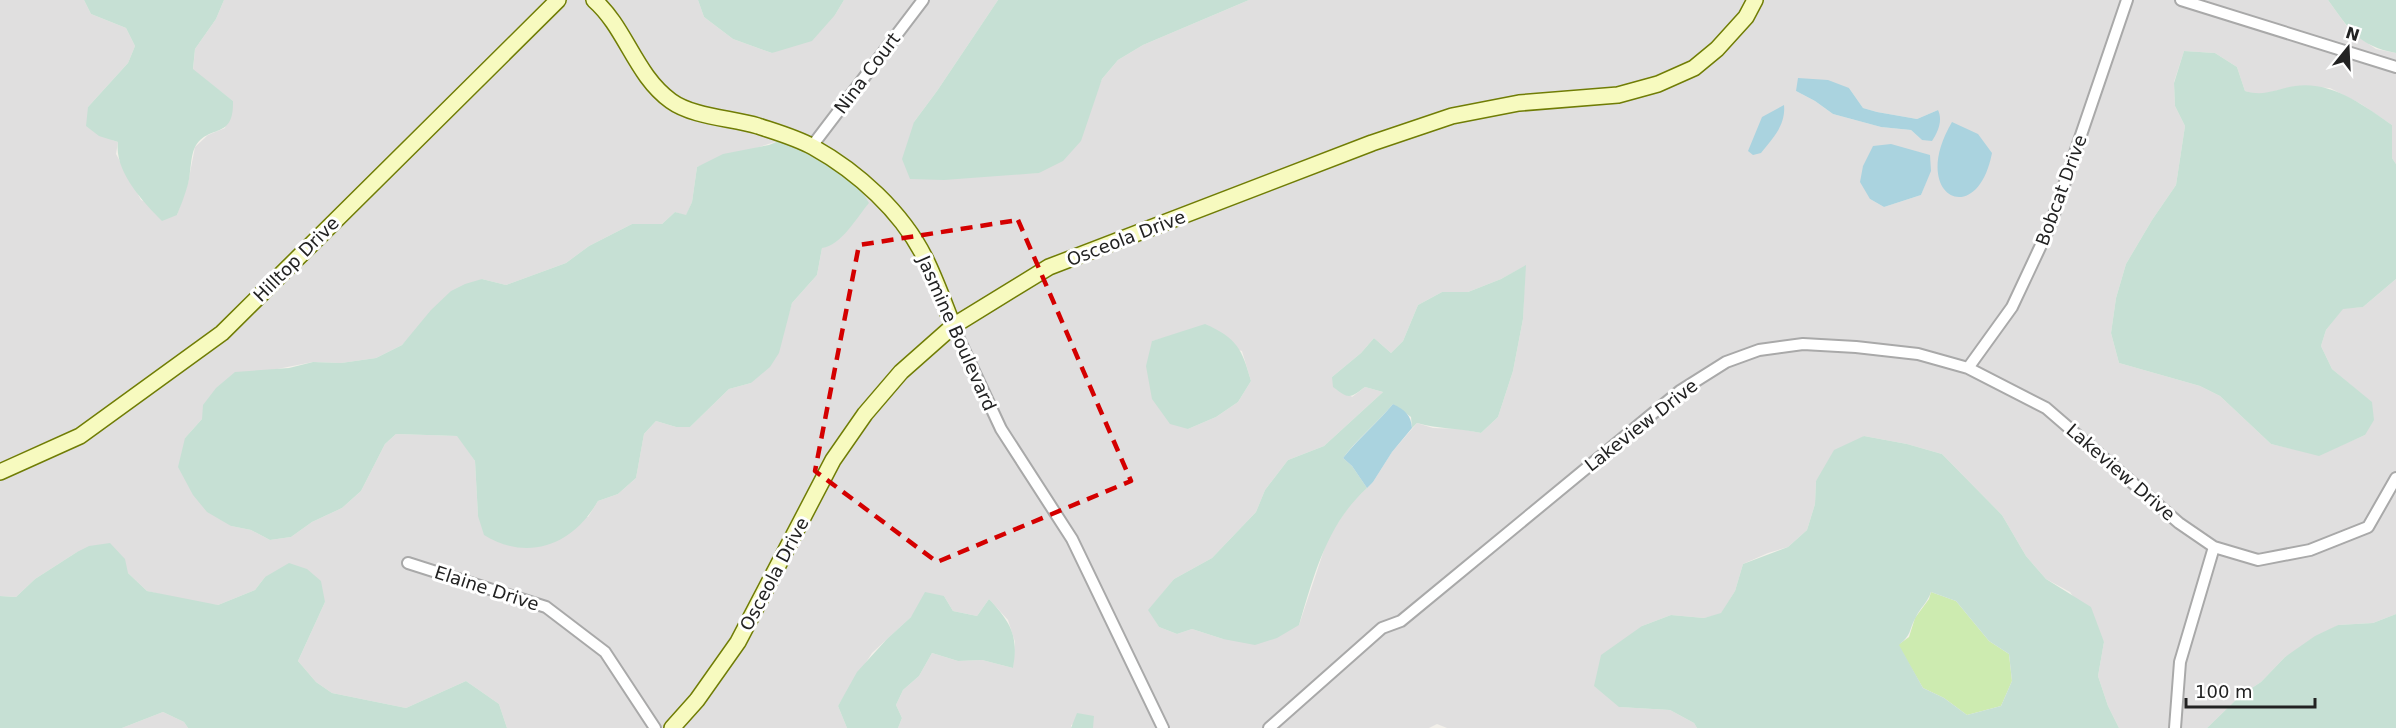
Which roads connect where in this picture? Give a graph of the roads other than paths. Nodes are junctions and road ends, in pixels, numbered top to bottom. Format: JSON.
{"nodes":[{"id":1,"x":558,"y":0,"type":"edge"},
{"id":2,"x":594,"y":0,"type":"edge"},
{"id":3,"x":923,"y":0,"type":"edge"},
{"id":4,"x":1755,"y":0,"type":"edge"},
{"id":5,"x":2127,"y":0,"type":"edge"},
{"id":6,"x":2181,"y":0,"type":"edge"},
{"id":7,"x":2396,"y":67,"type":"edge"},
{"id":8,"x":812,"y":146,"type":"junction"},
{"id":9,"x":953,"y":326,"type":"junction"},
{"id":10,"x":1968,"y":368,"type":"junction"},
{"id":11,"x":0,"y":472,"type":"edge"},
{"id":12,"x":2396,"y":478,"type":"edge"},
{"id":13,"x":2214,"y":546,"type":"junction"},
{"id":14,"x":408,"y":563,"type":"dead end"},
{"id":15,"x":655,"y":728,"type":"edge"},
{"id":16,"x":672,"y":728,"type":"edge"},
{"id":17,"x":1163,"y":728,"type":"edge"},
{"id":18,"x":1269,"y":728,"type":"edge"},
{"id":19,"x":2175,"y":728,"type":"edge"}],
"edges":[{"from":1,"to":11,"type":"street","name":"Hilltop Drive"},
{"from":2,"to":8,"type":"street","name":"Jasmine Boulevard"},
{"from":3,"to":8,"type":"street","name":"Nina Court"},
{"from":4,"to":9,"type":"street","name":"Osceola Drive"},
{"from":5,"to":10,"type":"street","name":"Bobcat Drive"},
{"from":6,"to":7,"type":"street"},
{"from":8,"to":9,"type":"street","name":"Jasmine Boulevard"},
{"from":9,"to":16,"type":"street","name":"Osceola Drive"},
{"from":9,"to":17,"type":"street","name":"Jasmine Boulevard"},
{"from":10,"to":13,"type":"street","name":"Lakeview Drive"},
{"from":10,"to":18,"type":"street","name":"Lakeview Drive"},
{"from":12,"to":13,"type":"street","name":"Lakeview Drive"},
{"from":13,"to":19,"type":"street"},
{"from":14,"to":15,"type":"street","name":"Elaine Drive"}]}
